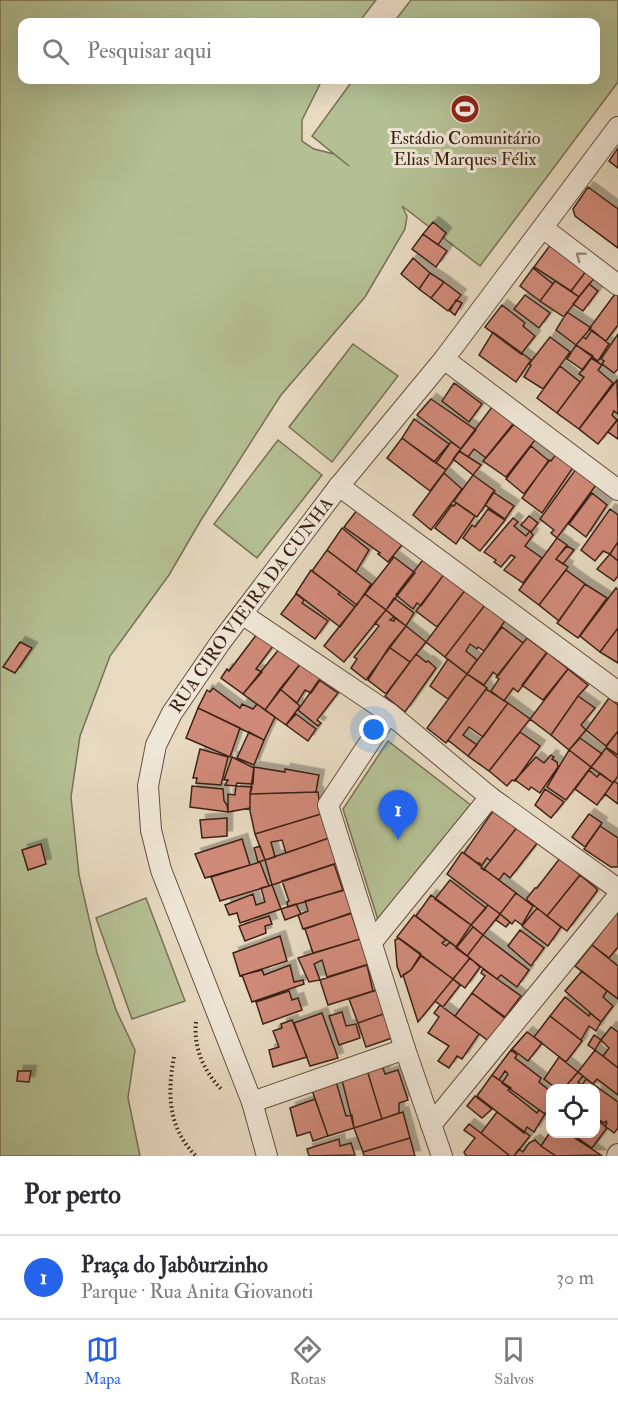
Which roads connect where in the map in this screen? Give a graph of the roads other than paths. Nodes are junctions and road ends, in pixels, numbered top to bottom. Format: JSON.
{"nodes":[{"id":1,"x":618,"y":127,"type":"edge"},
{"id":2,"x":543,"y":228,"type":"junction"},
{"id":3,"x":618,"y":285,"type":"edge"},
{"id":4,"x":444,"y":358,"type":"junction"},
{"id":5,"x":339,"y":486,"type":"junction"},
{"id":6,"x":618,"y":490,"type":"edge"},
{"id":7,"x":242,"y":614,"type":"junction"},
{"id":8,"x":618,"y":692,"type":"edge"},
{"id":9,"x":389,"y":712,"type":"junction"},
{"id":10,"x":490,"y":797,"type":"junction"},
{"id":11,"x":618,"y":889,"type":"edge"},
{"id":12,"x":618,"y":896,"type":"edge"},
{"id":13,"x":372,"y":942,"type":"junction"},
{"id":14,"x":405,"y":1049,"type":"junction"},
{"id":15,"x":252,"y":1102,"type":"junction"},
{"id":16,"x":431,"y":1125,"type":"junction"},
{"id":17,"x":267,"y":1156,"type":"edge"},
{"id":18,"x":442,"y":1156,"type":"edge"}],
"edges":[{"from":1,"to":2,"type":"street","name":"RUA CIRO VIEIRA DA CUNHA"},
{"from":3,"to":2,"type":"street","one_way":true},
{"from":2,"to":4,"type":"street","name":"RUA CIRO VIEIRA DA CUNHA"},
{"from":4,"to":5,"type":"street","name":"RUA CIRO VIEIRA DA CUNHA"},
{"from":4,"to":6,"type":"street"},
{"from":5,"to":7,"type":"street","name":"RUA CIRO VIEIRA DA CUNHA"},
{"from":5,"to":8,"type":"street"},
{"from":7,"to":9,"type":"street"},
{"from":7,"to":15,"type":"street","name":"RUA CIRO VIEIRA DA CUNHA"},
{"from":9,"to":10,"type":"street"},
{"from":9,"to":13,"type":"street"},
{"from":10,"to":11,"type":"street"},
{"from":10,"to":13,"type":"street"},
{"from":12,"to":16,"type":"street"},
{"from":13,"to":14,"type":"street"},
{"from":14,"to":15,"type":"street"},
{"from":14,"to":16,"type":"street"},
{"from":15,"to":17,"type":"street","name":"RUA CIRO VIEIRA DA CUNHA"},
{"from":16,"to":18,"type":"street"}]}
